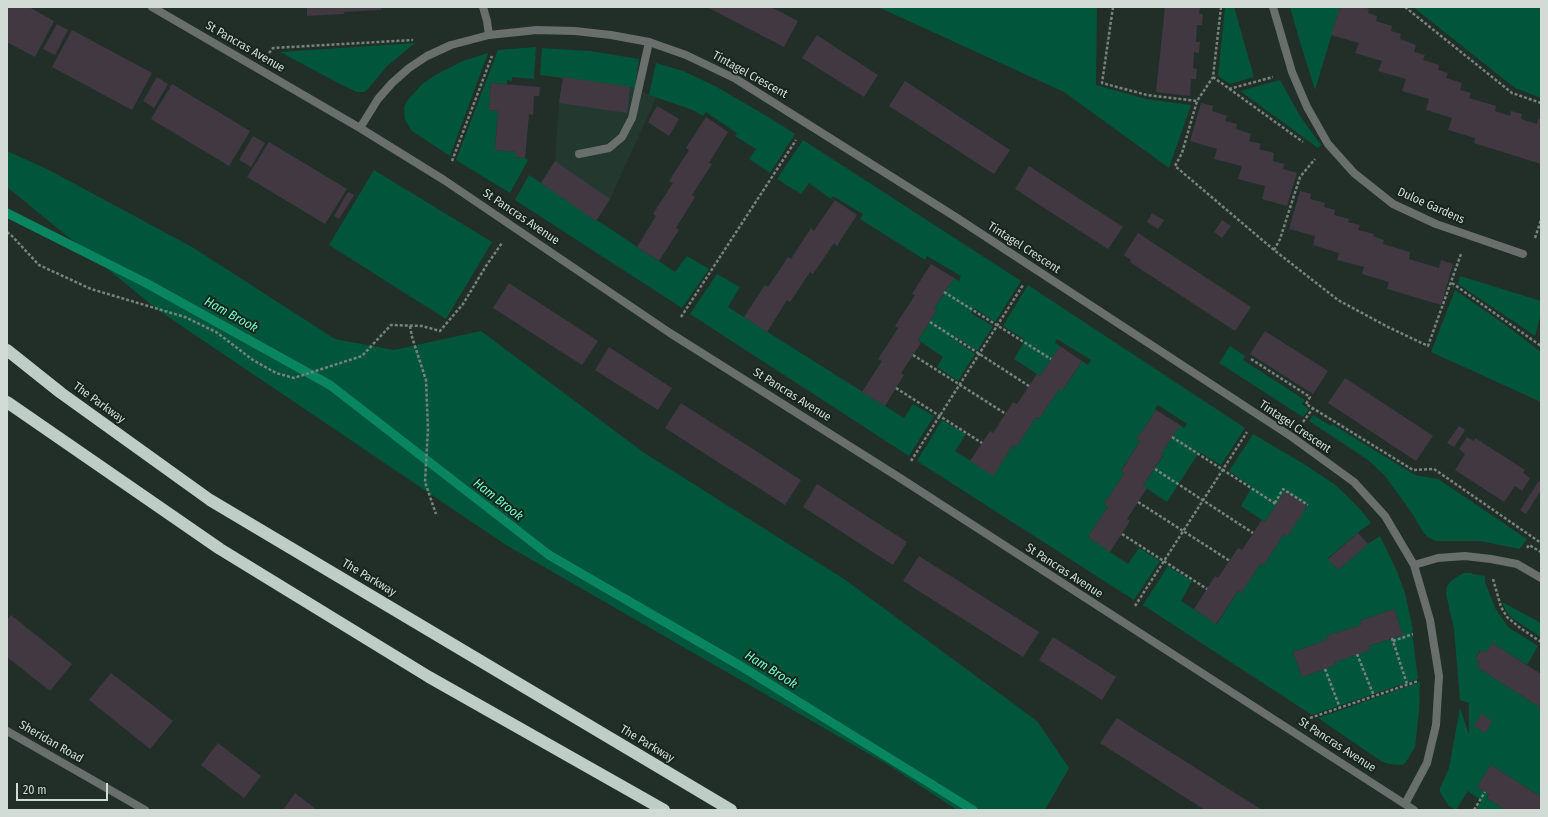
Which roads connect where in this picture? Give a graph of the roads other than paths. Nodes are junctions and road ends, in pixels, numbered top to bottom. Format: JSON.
{"nodes":[{"id":1,"x":152,"y":7,"type":"edge"},
{"id":2,"x":483,"y":7,"type":"edge"},
{"id":3,"x":1273,"y":7,"type":"edge"},
{"id":4,"x":489,"y":34,"type":"junction"},
{"id":5,"x":649,"y":42,"type":"junction"},
{"id":6,"x":360,"y":128,"type":"junction"},
{"id":7,"x":579,"y":154,"type":"dead end"},
{"id":8,"x":1523,"y":254,"type":"dead end"},
{"id":9,"x":7,"y":350,"type":"edge"},
{"id":10,"x":7,"y":402,"type":"edge"},
{"id":11,"x":1414,"y":565,"type":"junction"},
{"id":12,"x":1541,"y":578,"type":"edge"},
{"id":13,"x":7,"y":731,"type":"edge"},
{"id":14,"x":1405,"y":804,"type":"junction"},
{"id":15,"x":145,"y":810,"type":"edge"},
{"id":16,"x":664,"y":810,"type":"edge"},
{"id":17,"x":731,"y":810,"type":"edge"},
{"id":18,"x":1414,"y":810,"type":"edge"}],
"edges":[{"from":1,"to":6,"type":"street","name":"St Pancras Avenue"},
{"from":2,"to":4,"type":"street"},
{"from":3,"to":8,"type":"street","name":"Duloe Gardens"},
{"from":4,"to":5,"type":"street","name":"Tintagel Crescent"},
{"from":4,"to":6,"type":"street","name":"Tintagel Crescent"},
{"from":5,"to":7,"type":"street"},
{"from":5,"to":11,"type":"street","name":"Tintagel Crescent"},
{"from":6,"to":14,"type":"street","name":"St Pancras Avenue"},
{"from":9,"to":17,"type":"highway","name":"The Parkway"},
{"from":10,"to":16,"type":"highway"},
{"from":11,"to":12,"type":"street"},
{"from":11,"to":14,"type":"street","name":"Tintagel Crescent"},
{"from":13,"to":15,"type":"street","name":"Sheridan Road"},
{"from":14,"to":18,"type":"street","name":"St Pancras Avenue"}]}
